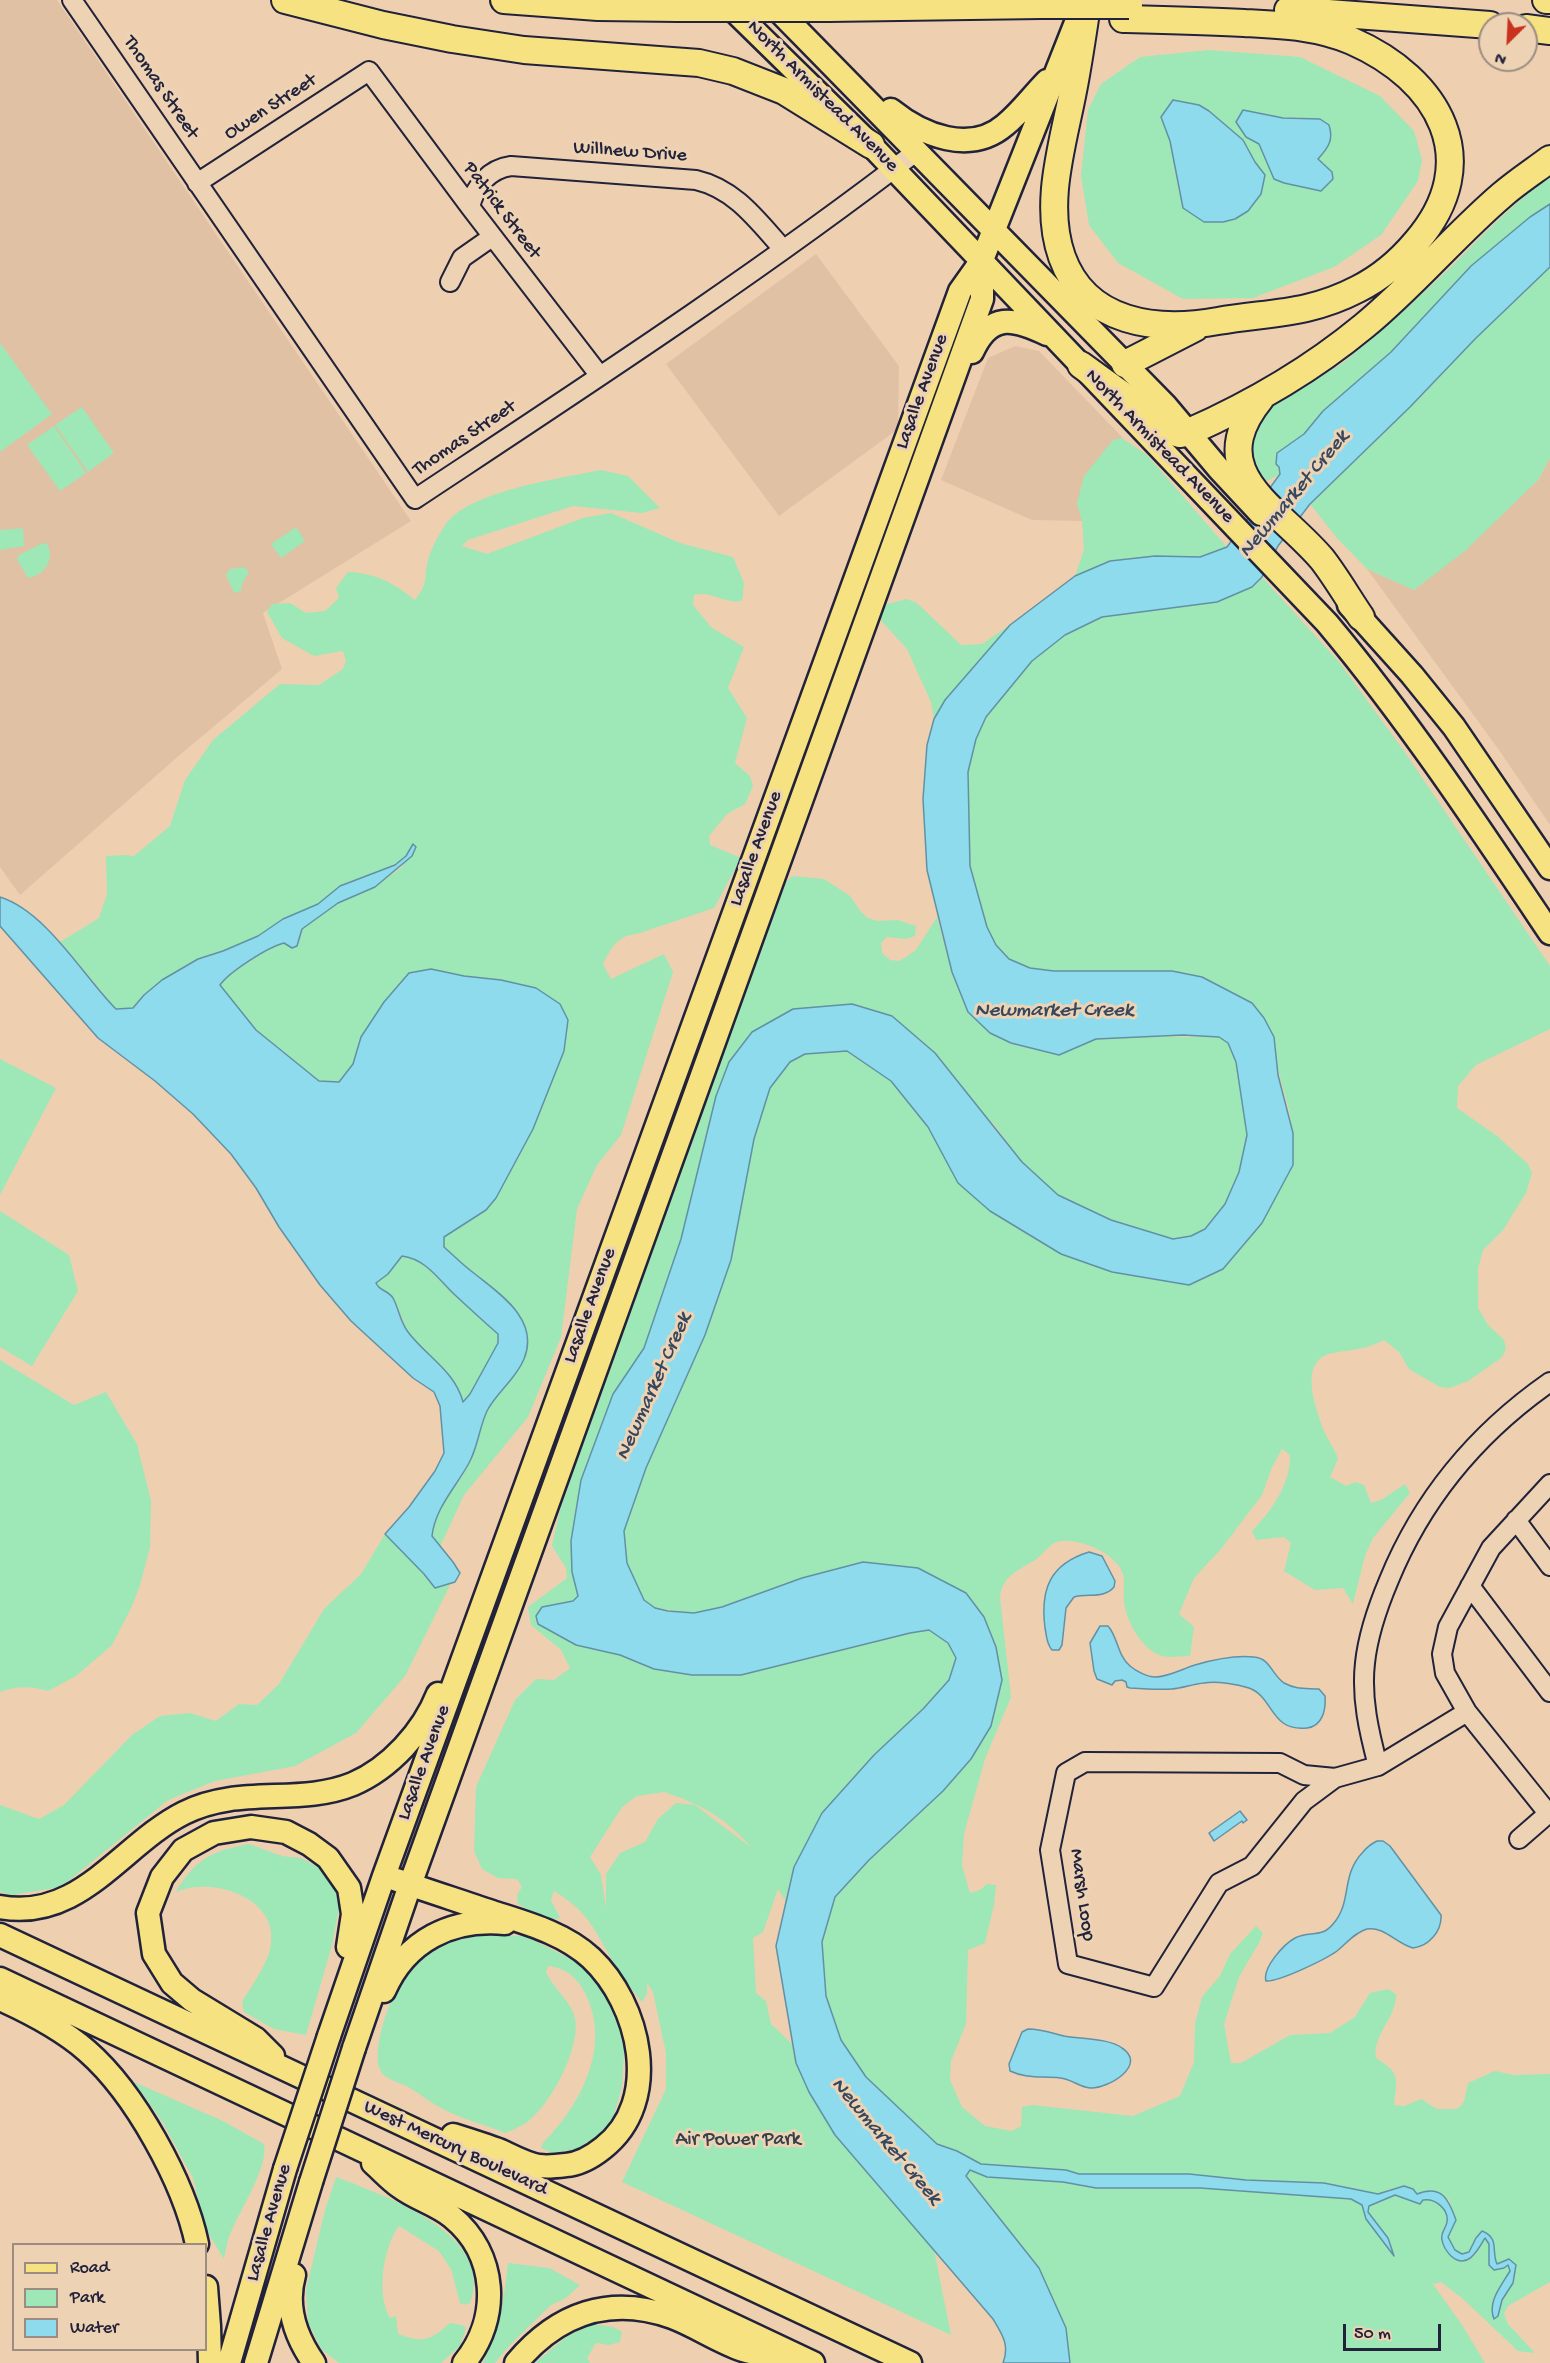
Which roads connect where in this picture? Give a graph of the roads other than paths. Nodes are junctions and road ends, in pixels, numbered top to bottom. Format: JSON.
{"nodes":[{"id":1,"x":72,"y":0,"type":"edge"},
{"id":2,"x":285,"y":0,"type":"edge"},
{"id":3,"x":504,"y":0,"type":"edge"},
{"id":4,"x":723,"y":0,"type":"edge"},
{"id":5,"x":768,"y":0,"type":"edge"},
{"id":6,"x":1086,"y":0,"type":"edge"},
{"id":7,"x":1126,"y":12,"type":"junction"},
{"id":8,"x":1478,"y":24,"type":"edge"},
{"id":9,"x":369,"y":71,"type":"joint"},
{"id":10,"x":1056,"y":71,"type":"junction"},
{"id":11,"x":842,"y":75,"type":"junction"},
{"id":12,"x":872,"y":145,"type":"junction"},
{"id":13,"x":917,"y":151,"type":"junction"},
{"id":14,"x":1550,"y":159,"type":"edge"},
{"id":15,"x":894,"y":168,"type":"junction"},
{"id":16,"x":197,"y":183,"type":"junction"},
{"id":17,"x":470,"y":207,"type":"junction"},
{"id":18,"x":994,"y":232,"type":"junction"},
{"id":19,"x":492,"y":237,"type":"junction"},
{"id":20,"x":783,"y":249,"type":"junction"},
{"id":21,"x":982,"y":260,"type":"junction"},
{"id":22,"x":450,"y":282,"type":"dead end"},
{"id":23,"x":1201,"y":325,"type":"junction"},
{"id":24,"x":1055,"y":338,"type":"junction"},
{"id":25,"x":1125,"y":363,"type":"junction"},
{"id":26,"x":1081,"y":365,"type":"junction"},
{"id":27,"x":600,"y":376,"type":"junction"},
{"id":28,"x":1264,"y":394,"type":"junction"},
{"id":29,"x":1189,"y":432,"type":"junction"},
{"id":30,"x":1252,"y":496,"type":"junction"},
{"id":31,"x":890,"y":550,"type":"junction"},
{"id":32,"x":1360,"y":617,"type":"joint"},
{"id":33,"x":1550,"y":868,"type":"edge"},
{"id":34,"x":1550,"y":933,"type":"edge"},
{"id":35,"x":1550,"y":1382,"type":"edge"},
{"id":36,"x":1550,"y":1484,"type":"edge"},
{"id":37,"x":1516,"y":1520,"type":"junction"},
{"id":38,"x":505,"y":1545,"type":"junction"},
{"id":39,"x":1550,"y":1566,"type":"edge"},
{"id":40,"x":1470,"y":1586,"type":"junction"},
{"id":41,"x":1550,"y":1692,"type":"edge"},
{"id":42,"x":1467,"y":1712,"type":"junction"},
{"id":43,"x":1378,"y":1766,"type":"junction"},
{"id":44,"x":1335,"y":1778,"type":"junction"},
{"id":45,"x":1549,"y":1812,"type":"edge"},
{"id":46,"x":1519,"y":1839,"type":"dead end"},
{"id":47,"x":384,"y":1876,"type":"junction"},
{"id":48,"x":410,"y":1885,"type":"junction"},
{"id":49,"x":0,"y":1907,"type":"edge"},
{"id":50,"x":533,"y":1926,"type":"junction"},
{"id":51,"x":0,"y":1935,"type":"edge"},
{"id":52,"x":0,"y":1979,"type":"edge"},
{"id":53,"x":0,"y":1999,"type":"edge"},
{"id":54,"x":332,"y":2026,"type":"junction"},
{"id":55,"x":354,"y":2048,"type":"junction"},
{"id":56,"x":287,"y":2070,"type":"junction"},
{"id":57,"x":386,"y":2117,"type":"junction"},
{"id":58,"x":354,"y":2146,"type":"junction"},
{"id":59,"x":308,"y":2192,"type":"junction"},
{"id":60,"x":197,"y":2243,"type":"edge"},
{"id":61,"x":207,"y":2297,"type":"edge"},
{"id":62,"x":210,"y":2363,"type":"edge"},
{"id":63,"x":229,"y":2363,"type":"edge"},
{"id":64,"x":256,"y":2363,"type":"edge"},
{"id":65,"x":314,"y":2363,"type":"edge"},
{"id":66,"x":464,"y":2363,"type":"edge"},
{"id":67,"x":516,"y":2363,"type":"edge"},
{"id":68,"x":802,"y":2363,"type":"edge"},
{"id":69,"x":813,"y":2363,"type":"edge"},
{"id":70,"x":910,"y":2363,"type":"edge"}],
"edges":[{"from":1,"to":16,"type":"street","name":"Thomas Street"},
{"from":2,"to":12,"type":"highway"},
{"from":3,"to":7,"type":"highway","bridge":true},
{"from":4,"to":12,"type":"main road","name":"North Armistead Avenue"},
{"from":5,"to":11,"type":"main road","name":"North Armistead Avenue"},
{"from":6,"to":10,"type":"main road","name":"Lasalle Avenue"},
{"from":6,"to":23,"type":"highway"},
{"from":7,"to":8,"type":"highway"},
{"from":7,"to":23,"type":"highway"},
{"from":9,"to":16,"type":"street","name":"Owen Street"},
{"from":9,"to":17,"type":"street","name":"Patrick Street"},
{"from":10,"to":11,"type":"main road"},
{"from":10,"to":18,"type":"main road","name":"Lasalle Avenue"},
{"from":11,"to":13,"type":"main road","name":"North Armistead Avenue"},
{"from":12,"to":15,"type":"main road","name":"North Armistead Avenue"},
{"from":13,"to":15,"type":"street","name":"Thomas Street"},
{"from":13,"to":18,"type":"main road","name":"North Armistead Avenue"},
{"from":14,"to":28,"type":"highway"},
{"from":15,"to":20,"type":"street","name":"Thomas Street"},
{"from":15,"to":21,"type":"main road","name":"North Armistead Avenue"},
{"from":16,"to":27,"type":"street","name":"Thomas Street"},
{"from":17,"to":19,"type":"street","name":"Patrick Street"},
{"from":17,"to":20,"type":"street","name":"Willnew Drive"},
{"from":18,"to":21,"type":"main road","name":"Lasalle Avenue"},
{"from":18,"to":25,"type":"main road","name":"North Armistead Avenue"},
{"from":19,"to":22,"type":"street"},
{"from":19,"to":27,"type":"street","name":"Patrick Street"},
{"from":20,"to":27,"type":"street","name":"Thomas Street"},
{"from":21,"to":24,"type":"main road","name":"North Armistead Avenue"},
{"from":21,"to":31,"type":"main road","name":"Lasalle Avenue"},
{"from":21,"to":38,"type":"main road","name":"Lasalle Avenue"},
{"from":23,"to":25,"type":"highway"},
{"from":24,"to":26,"type":"main road","name":"North Armistead Avenue"},
{"from":24,"to":31,"type":"main road"},
{"from":25,"to":29,"type":"main road","name":"North Armistead Avenue"},
{"from":26,"to":29,"type":"highway"},
{"from":26,"to":34,"type":"main road","name":"North Armistead Avenue"},
{"from":28,"to":29,"type":"highway"},
{"from":28,"to":30,"type":"highway"},
{"from":29,"to":30,"type":"main road","name":"North Armistead Avenue"},
{"from":30,"to":32,"type":"highway"},
{"from":31,"to":48,"type":"main road","name":"Lasalle Avenue"},
{"from":32,"to":33,"type":"main road"},
{"from":35,"to":43,"type":"street"},
{"from":36,"to":37,"type":"street"},
{"from":37,"to":39,"type":"street"},
{"from":37,"to":40,"type":"street"},
{"from":38,"to":47,"type":"main road","name":"Lasalle Avenue"},
{"from":38,"to":49,"type":"main road"},
{"from":40,"to":41,"type":"street"},
{"from":40,"to":42,"type":"street"},
{"from":42,"to":43,"type":"street","name":"Marsh Loop"},
{"from":42,"to":45,"type":"street"},
{"from":43,"to":44,"type":"street","name":"Marsh Loop"},
{"from":44,"to":44,"type":"street","name":"Marsh Loop"},
{"from":45,"to":46,"type":"street"},
{"from":47,"to":48,"type":"main road"},
{"from":47,"to":54,"type":"main road","name":"Lasalle Avenue"},
{"from":48,"to":50,"type":"main road"},
{"from":48,"to":55,"type":"main road","name":"Lasalle Avenue"},
{"from":50,"to":55,"type":"main road"},
{"from":50,"to":57,"type":"main road"},
{"from":51,"to":56,"type":"main road","name":"West Mercury Boulevard"},
{"from":52,"to":58,"type":"main road","name":"West Mercury Boulevard"},
{"from":53,"to":60,"type":"main road"},
{"from":54,"to":56,"type":"main road"},
{"from":54,"to":63,"type":"main road","name":"Lasalle Avenue","bridge":true},
{"from":55,"to":59,"type":"main road","name":"Lasalle Avenue","bridge":true},
{"from":56,"to":57,"type":"main road","name":"West Mercury Boulevard"},
{"from":57,"to":70,"type":"main road","name":"West Mercury Boulevard"},
{"from":58,"to":66,"type":"main road"},
{"from":58,"to":69,"type":"main road","name":"West Mercury Boulevard"},
{"from":59,"to":64,"type":"main road","name":"Lasalle Avenue"},
{"from":59,"to":65,"type":"main road"},
{"from":61,"to":62,"type":"main road"},
{"from":67,"to":68,"type":"main road"}]}
